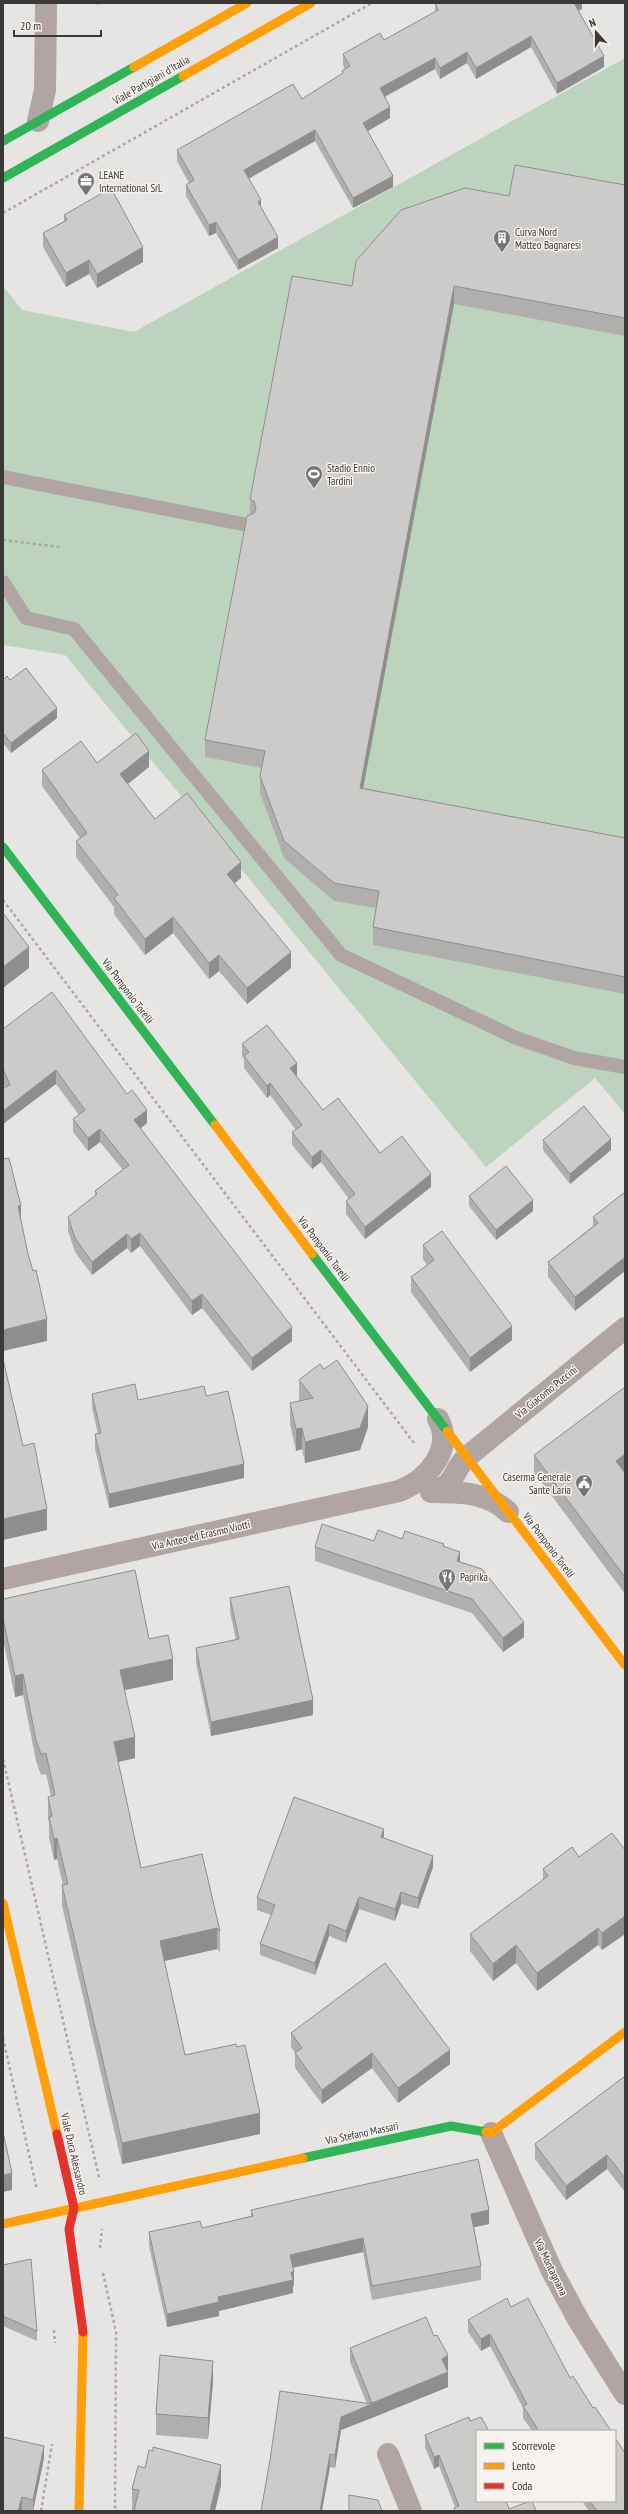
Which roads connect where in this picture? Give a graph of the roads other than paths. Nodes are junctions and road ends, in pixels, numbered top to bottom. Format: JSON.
{"nodes":[{"id":1,"x":46,"y":3,"type":"edge"},
{"id":2,"x":247,"y":3,"type":"edge"},
{"id":3,"x":311,"y":3,"type":"edge"},
{"id":4,"x":38,"y":121,"type":"junction"},
{"id":5,"x":3,"y":141,"type":"edge"},
{"id":6,"x":3,"y":178,"type":"edge"},
{"id":7,"x":3,"y":478,"type":"edge"},
{"id":8,"x":248,"y":525,"type":"edge"},
{"id":9,"x":3,"y":582,"type":"edge"},
{"id":10,"x":3,"y":847,"type":"edge"},
{"id":11,"x":625,"y":1067,"type":"edge"},
{"id":12,"x":625,"y":1328,"type":"edge"},
{"id":13,"x":438,"y":1420,"type":"junction"},
{"id":14,"x":466,"y":1457,"type":"junction"},
{"id":15,"x":399,"y":1491,"type":"junction"},
{"id":16,"x":431,"y":1492,"type":"junction"},
{"id":17,"x":513,"y":1518,"type":"junction"},
{"id":18,"x":3,"y":1579,"type":"edge"},
{"id":19,"x":625,"y":1666,"type":"edge"},
{"id":20,"x":3,"y":1902,"type":"edge"},
{"id":21,"x":625,"y":2032,"type":"edge"},
{"id":22,"x":491,"y":2133,"type":"junction"},
{"id":23,"x":74,"y":2208,"type":"junction"},
{"id":24,"x":3,"y":2224,"type":"edge"},
{"id":25,"x":625,"y":2394,"type":"edge"},
{"id":26,"x":388,"y":2454,"type":"dead end"},
{"id":27,"x":79,"y":2511,"type":"edge"},
{"id":28,"x":411,"y":2511,"type":"edge"}],
"edges":[{"from":1,"to":4,"type":"street"},
{"from":2,"to":4,"type":"main road","name":"Viale Partigiani d'Italia"},
{"from":3,"to":6,"type":"main road","name":"Viale Partigiani d'Italia"},
{"from":4,"to":5,"type":"main road","name":"Viale Partigiani d'Italia"},
{"from":7,"to":8,"type":"lane"},
{"from":9,"to":11,"type":"lane"},
{"from":10,"to":13,"type":"main road","name":"Via Pomponio Torelli"},
{"from":12,"to":14,"type":"street","name":"Via Giacomo Puccini"},
{"from":13,"to":14,"type":"main road","name":"Via Pomponio Torelli"},
{"from":13,"to":15,"type":"street","name":"Via Anteo ed Erasmo Viotti"},
{"from":14,"to":16,"type":"street"},
{"from":14,"to":17,"type":"main road","name":"Via Pomponio Torelli"},
{"from":15,"to":16,"type":"street","name":"Via Anteo ed Erasmo Viotti"},
{"from":15,"to":18,"type":"street","name":"Via Anteo ed Erasmo Viotti"},
{"from":16,"to":17,"type":"street","name":"Via Anteo ed Erasmo Viotti"},
{"from":17,"to":19,"type":"main road","name":"Via Pomponio Torelli"},
{"from":20,"to":23,"type":"main road","name":"Viale Duca Alessandro"},
{"from":21,"to":22,"type":"main road"},
{"from":22,"to":23,"type":"main road","name":"Via Stefano Massari"},
{"from":22,"to":25,"type":"street","name":"Via Montagnana"},
{"from":23,"to":24,"type":"main road","name":"Via Stefano Massari"},
{"from":23,"to":27,"type":"main road","name":"Viale Duca Alessandro"},
{"from":26,"to":28,"type":"street"}]}
